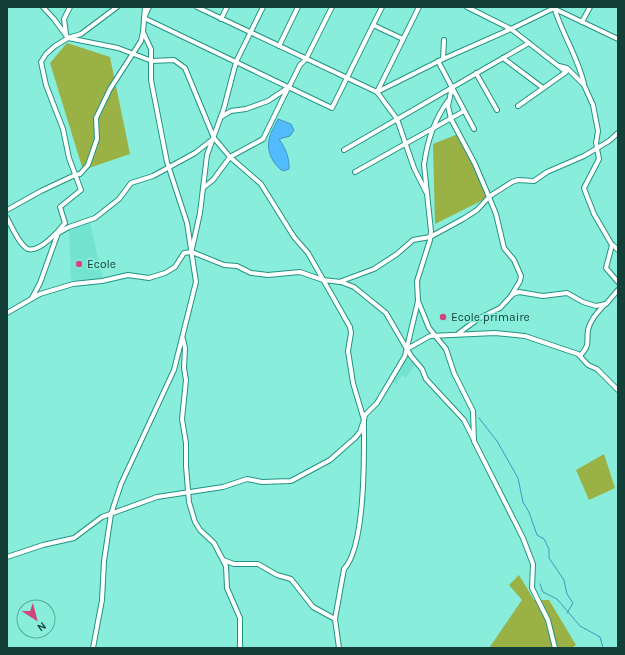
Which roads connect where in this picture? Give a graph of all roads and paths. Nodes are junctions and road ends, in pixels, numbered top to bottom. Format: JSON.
{"nodes":[{"id":1,"x":43,"y":7,"type":"edge"},
{"id":2,"x":70,"y":7,"type":"edge"},
{"id":3,"x":117,"y":7,"type":"edge"},
{"id":4,"x":145,"y":7,"type":"edge"},
{"id":5,"x":149,"y":7,"type":"edge"},
{"id":6,"x":197,"y":7,"type":"edge"},
{"id":7,"x":227,"y":7,"type":"edge"},
{"id":8,"x":263,"y":7,"type":"edge"},
{"id":9,"x":298,"y":7,"type":"edge"},
{"id":10,"x":332,"y":7,"type":"edge"},
{"id":11,"x":382,"y":7,"type":"edge"},
{"id":12,"x":419,"y":7,"type":"edge"},
{"id":13,"x":467,"y":7,"type":"edge"},
{"id":14,"x":553,"y":7,"type":"edge"},
{"id":15,"x":590,"y":7,"type":"edge"},
{"id":16,"x":144,"y":18,"type":"junction"},
{"id":17,"x":221,"y":19,"type":"junction"},
{"id":18,"x":582,"y":22,"type":"junction"},
{"id":19,"x":373,"y":25,"type":"junction"},
{"id":20,"x":510,"y":29,"type":"junction"},
{"id":21,"x":144,"y":32,"type":"junction"},
{"id":22,"x":250,"y":33,"type":"junction"},
{"id":23,"x":68,"y":38,"type":"junction"},
{"id":24,"x":403,"y":39,"type":"junction"},
{"id":25,"x":618,"y":39,"type":"edge"},
{"id":26,"x":444,"y":40,"type":"dead end"},
{"id":27,"x":529,"y":43,"type":"junction"},
{"id":28,"x":278,"y":46,"type":"junction"},
{"id":29,"x":134,"y":54,"type":"junction"},
{"id":30,"x":503,"y":58,"type":"junction"},
{"id":31,"x":306,"y":59,"type":"junction"},
{"id":32,"x":443,"y":59,"type":"junction"},
{"id":33,"x":152,"y":61,"type":"junction"},
{"id":34,"x":438,"y":61,"type":"junction"},
{"id":35,"x":236,"y":62,"type":"junction"},
{"id":36,"x":558,"y":66,"type":"junction"},
{"id":37,"x":476,"y":73,"type":"junction"},
{"id":38,"x":347,"y":78,"type":"junction"},
{"id":39,"x":584,"y":85,"type":"junction"},
{"id":40,"x":289,"y":87,"type":"junction"},
{"id":41,"x":452,"y":87,"type":"junction"},
{"id":42,"x":543,"y":88,"type":"junction"},
{"id":43,"x":377,"y":92,"type":"junction"},
{"id":44,"x":448,"y":101,"type":"junction"},
{"id":45,"x":518,"y":106,"type":"dead end"},
{"id":46,"x":497,"y":110,"type":"dead end"},
{"id":47,"x":464,"y":111,"type":"junction"},
{"id":48,"x":220,"y":118,"type":"junction"},
{"id":49,"x":397,"y":119,"type":"junction"},
{"id":50,"x":451,"y":119,"type":"junction"},
{"id":51,"x":432,"y":129,"type":"junction"},
{"id":52,"x":474,"y":129,"type":"dead end"},
{"id":53,"x":618,"y":133,"type":"edge"},
{"id":54,"x":214,"y":138,"type":"junction"},
{"id":55,"x":406,"y":144,"type":"junction"},
{"id":56,"x":597,"y":147,"type":"junction"},
{"id":57,"x":344,"y":150,"type":"dead end"},
{"id":58,"x":230,"y":157,"type":"junction"},
{"id":59,"x":168,"y":167,"type":"junction"},
{"id":60,"x":355,"y":172,"type":"dead end"},
{"id":61,"x":75,"y":175,"type":"junction"},
{"id":62,"x":203,"y":188,"type":"junction"},
{"id":63,"x":427,"y":195,"type":"junction"},
{"id":64,"x":489,"y":197,"type":"junction"},
{"id":65,"x":7,"y":210,"type":"edge"},
{"id":66,"x":7,"y":218,"type":"edge"},
{"id":67,"x":58,"y":233,"type":"junction"},
{"id":68,"x":430,"y":237,"type":"junction"},
{"id":69,"x":612,"y":245,"type":"junction"},
{"id":70,"x":618,"y":250,"type":"edge"},
{"id":71,"x":192,"y":252,"type":"junction"},
{"id":72,"x":323,"y":280,"type":"junction"},
{"id":73,"x":338,"y":282,"type":"junction"},
{"id":74,"x":618,"y":282,"type":"edge"},
{"id":75,"x":618,"y":290,"type":"edge"},
{"id":76,"x":511,"y":296,"type":"junction"},
{"id":77,"x":32,"y":298,"type":"junction"},
{"id":78,"x":418,"y":301,"type":"junction"},
{"id":79,"x":606,"y":304,"type":"junction"},
{"id":80,"x":7,"y":313,"type":"edge"},
{"id":81,"x":456,"y":334,"type":"junction"},
{"id":82,"x":436,"y":336,"type":"junction"},
{"id":83,"x":183,"y":339,"type":"junction"},
{"id":84,"x":408,"y":349,"type":"junction"},
{"id":85,"x":580,"y":356,"type":"junction"},
{"id":86,"x":618,"y":390,"type":"edge"},
{"id":87,"x":364,"y":420,"type":"junction"},
{"id":88,"x":474,"y":441,"type":"junction"},
{"id":89,"x":188,"y":491,"type":"junction"},
{"id":90,"x":111,"y":514,"type":"junction"},
{"id":91,"x":7,"y":557,"type":"edge"},
{"id":92,"x":223,"y":560,"type":"junction"},
{"id":93,"x":335,"y":619,"type":"junction"},
{"id":94,"x":93,"y":648,"type":"edge"},
{"id":95,"x":240,"y":648,"type":"edge"},
{"id":96,"x":339,"y":648,"type":"edge"},
{"id":97,"x":555,"y":648,"type":"edge"}],
"edges":[{"from":1,"to":23,"type":"street"},
{"from":2,"to":23,"type":"street"},
{"from":3,"to":23,"type":"street"},
{"from":4,"to":16,"type":"street"},
{"from":5,"to":16,"type":"street"},
{"from":6,"to":17,"type":"street"},
{"from":7,"to":17,"type":"street"},
{"from":8,"to":22,"type":"street"},
{"from":9,"to":28,"type":"street"},
{"from":10,"to":31,"type":"street"},
{"from":11,"to":19,"type":"street"},
{"from":12,"to":24,"type":"street"},
{"from":13,"to":20,"type":"street"},
{"from":14,"to":18,"type":"street"},
{"from":14,"to":20,"type":"street"},
{"from":14,"to":39,"type":"street"},
{"from":15,"to":18,"type":"street"},
{"from":16,"to":21,"type":"street"},
{"from":16,"to":35,"type":"street"},
{"from":17,"to":22,"type":"street"},
{"from":18,"to":25,"type":"street"},
{"from":19,"to":24,"type":"street"},
{"from":19,"to":38,"type":"street"},
{"from":20,"to":27,"type":"street"},
{"from":20,"to":32,"type":"street"},
{"from":21,"to":29,"type":"street"},
{"from":21,"to":33,"type":"street"},
{"from":22,"to":28,"type":"street"},
{"from":22,"to":35,"type":"street"},
{"from":23,"to":29,"type":"street"},
{"from":23,"to":61,"type":"street"},
{"from":24,"to":43,"type":"street"},
{"from":26,"to":32,"type":"street"},
{"from":27,"to":30,"type":"street"},
{"from":27,"to":36,"type":"street"},
{"from":28,"to":31,"type":"street"},
{"from":29,"to":33,"type":"street"},
{"from":29,"to":61,"type":"street"},
{"from":30,"to":37,"type":"street"},
{"from":30,"to":42,"type":"street"},
{"from":31,"to":38,"type":"street"},
{"from":31,"to":40,"type":"street"},
{"from":32,"to":34,"type":"street"},
{"from":33,"to":54,"type":"street"},
{"from":33,"to":59,"type":"street"},
{"from":34,"to":41,"type":"street"},
{"from":34,"to":43,"type":"street"},
{"from":35,"to":40,"type":"street"},
{"from":35,"to":48,"type":"street"},
{"from":36,"to":39,"type":"street"},
{"from":36,"to":42,"type":"street"},
{"from":37,"to":41,"type":"street"},
{"from":37,"to":46,"type":"street"},
{"from":38,"to":40,"type":"street"},
{"from":38,"to":43,"type":"street"},
{"from":39,"to":56,"type":"street"},
{"from":40,"to":48,"type":"street"},
{"from":40,"to":58,"type":"street"},
{"from":41,"to":44,"type":"street"},
{"from":41,"to":47,"type":"street"},
{"from":41,"to":49,"type":"street"},
{"from":42,"to":45,"type":"street"},
{"from":43,"to":49,"type":"street"},
{"from":44,"to":50,"type":"street"},
{"from":44,"to":51,"type":"street"},
{"from":47,"to":50,"type":"street"},
{"from":47,"to":52,"type":"street"},
{"from":48,"to":54,"type":"street"},
{"from":49,"to":55,"type":"street"},
{"from":49,"to":57,"type":"street"},
{"from":50,"to":51,"type":"street"},
{"from":50,"to":64,"type":"street"},
{"from":51,"to":55,"type":"street"},
{"from":51,"to":63,"type":"street"},
{"from":53,"to":56,"type":"street"},
{"from":54,"to":58,"type":"street"},
{"from":54,"to":59,"type":"street"},
{"from":54,"to":62,"type":"street"},
{"from":55,"to":60,"type":"street"},
{"from":55,"to":63,"type":"street"},
{"from":56,"to":64,"type":"street"},
{"from":56,"to":69,"type":"street"},
{"from":58,"to":62,"type":"street"},
{"from":58,"to":72,"type":"street"},
{"from":59,"to":67,"type":"street"},
{"from":59,"to":71,"type":"street"},
{"from":61,"to":65,"type":"street"},
{"from":61,"to":67,"type":"street"},
{"from":62,"to":71,"type":"street"},
{"from":63,"to":68,"type":"street"},
{"from":64,"to":68,"type":"street"},
{"from":64,"to":76,"type":"street"},
{"from":66,"to":67,"type":"street"},
{"from":67,"to":77,"type":"street"},
{"from":68,"to":73,"type":"street"},
{"from":68,"to":78,"type":"street"},
{"from":69,"to":70,"type":"street"},
{"from":69,"to":74,"type":"street"},
{"from":71,"to":72,"type":"street"},
{"from":71,"to":77,"type":"street"},
{"from":71,"to":83,"type":"street"},
{"from":72,"to":73,"type":"street"},
{"from":72,"to":87,"type":"street"},
{"from":73,"to":84,"type":"street"},
{"from":75,"to":79,"type":"street"},
{"from":76,"to":79,"type":"street"},
{"from":76,"to":81,"type":"street"},
{"from":77,"to":80,"type":"street"},
{"from":78,"to":82,"type":"street"},
{"from":78,"to":84,"type":"street"},
{"from":79,"to":85,"type":"street"},
{"from":81,"to":82,"type":"street"},
{"from":81,"to":85,"type":"street"},
{"from":82,"to":84,"type":"street"},
{"from":82,"to":88,"type":"street"},
{"from":83,"to":89,"type":"street"},
{"from":83,"to":90,"type":"street"},
{"from":84,"to":87,"type":"street"},
{"from":84,"to":88,"type":"street"},
{"from":85,"to":86,"type":"street"},
{"from":87,"to":89,"type":"street"},
{"from":87,"to":93,"type":"street"},
{"from":88,"to":97,"type":"street"},
{"from":89,"to":90,"type":"street"},
{"from":89,"to":92,"type":"street"},
{"from":90,"to":91,"type":"street"},
{"from":90,"to":94,"type":"street"},
{"from":92,"to":93,"type":"street"},
{"from":92,"to":95,"type":"street"},
{"from":93,"to":96,"type":"street"}]}
